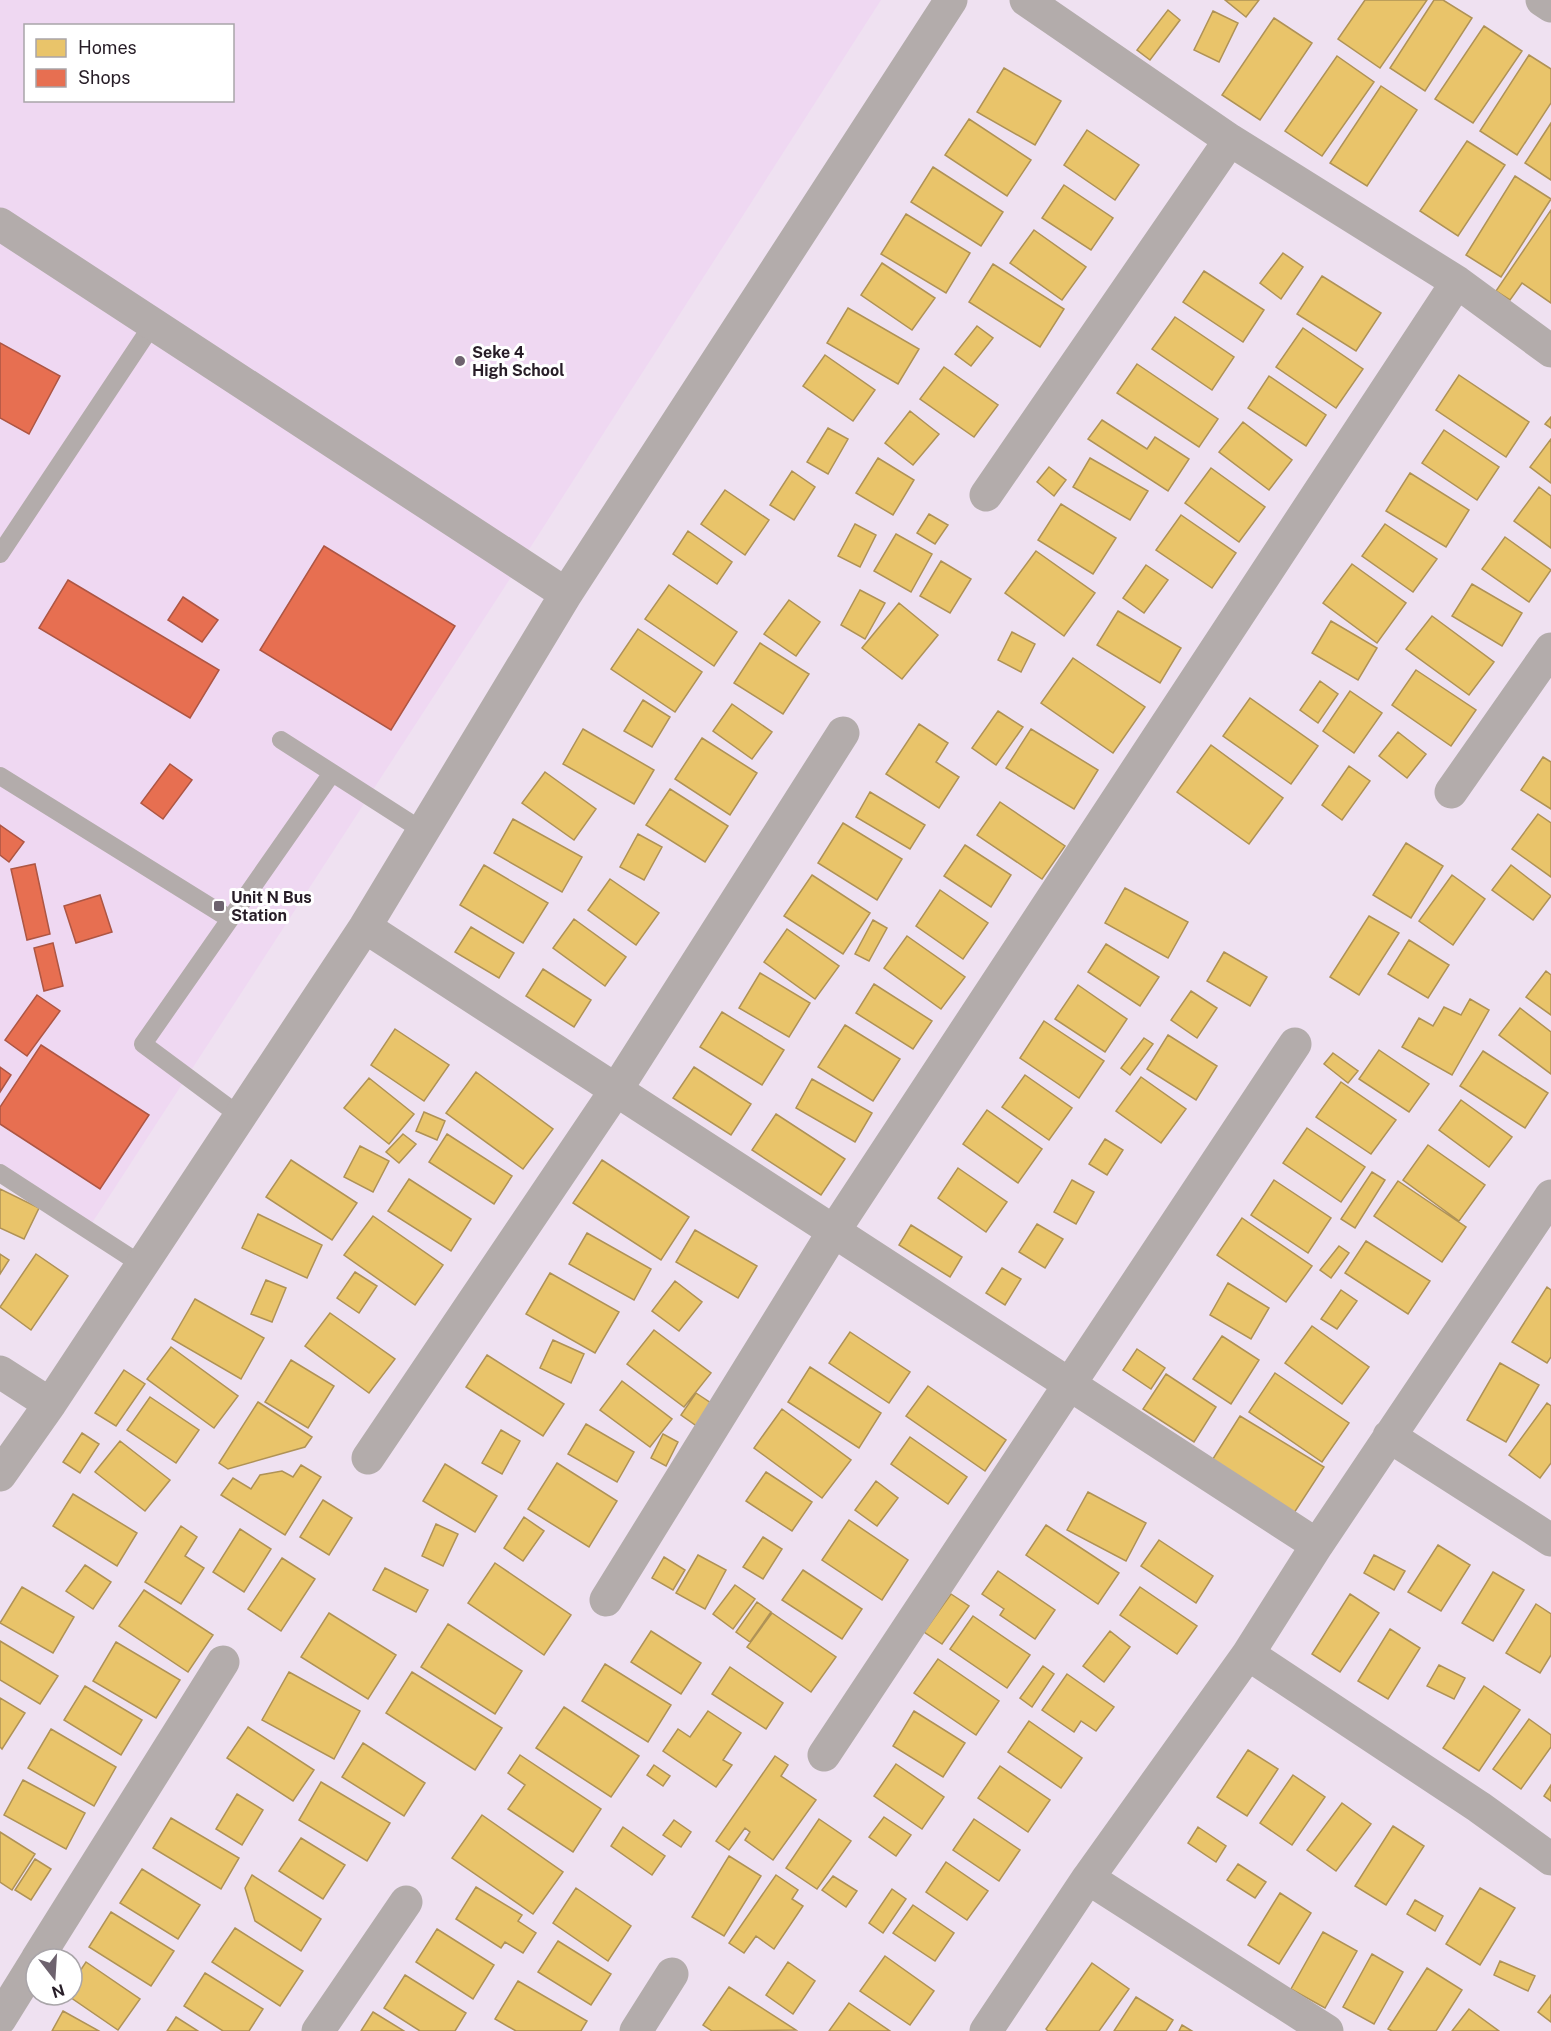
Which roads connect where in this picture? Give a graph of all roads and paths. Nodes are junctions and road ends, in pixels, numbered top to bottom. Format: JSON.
{"nodes":[{"id":1,"x":951,"y":0,"type":"edge"},
{"id":2,"x":1026,"y":0,"type":"edge"},
{"id":3,"x":1542,"y":0,"type":"edge"},
{"id":4,"x":1551,"y":6,"type":"edge"},
{"id":5,"x":1230,"y":140,"type":"junction"},
{"id":6,"x":0,"y":224,"type":"edge"},
{"id":7,"x":1457,"y":282,"type":"junction"},
{"id":8,"x":153,"y":324,"type":"junction"},
{"id":9,"x":1551,"y":351,"type":"edge"},
{"id":10,"x":986,"y":495,"type":"dead end"},
{"id":11,"x":0,"y":554,"type":"edge"},
{"id":12,"x":566,"y":594,"type":"junction"},
{"id":13,"x":1551,"y":649,"type":"edge"},
{"id":14,"x":843,"y":733,"type":"dead end"},
{"id":15,"x":281,"y":740,"type":"dead end"},
{"id":16,"x":332,"y":773,"type":"junction"},
{"id":17,"x":0,"y":776,"type":"edge"},
{"id":18,"x":1451,"y":792,"type":"dead end"},
{"id":19,"x":423,"y":831,"type":"junction"},
{"id":20,"x":230,"y":919,"type":"junction"},
{"id":21,"x":365,"y":927,"type":"junction"},
{"id":22,"x":1295,"y":1044,"type":"dead end"},
{"id":23,"x":616,"y":1090,"type":"junction"},
{"id":24,"x":240,"y":1116,"type":"junction"},
{"id":25,"x":0,"y":1173,"type":"edge"},
{"id":26,"x":1548,"y":1206,"type":"edge"},
{"id":27,"x":834,"y":1231,"type":"junction"},
{"id":28,"x":142,"y":1265,"type":"junction"},
{"id":29,"x":0,"y":1372,"type":"edge"},
{"id":30,"x":1070,"y":1385,"type":"junction"},
{"id":31,"x":50,"y":1404,"type":"junction"},
{"id":32,"x":1389,"y":1436,"type":"junction"},
{"id":33,"x":368,"y":1458,"type":"dead end"},
{"id":34,"x":0,"y":1475,"type":"edge"},
{"id":35,"x":1551,"y":1540,"type":"edge"},
{"id":36,"x":1317,"y":1545,"type":"junction"},
{"id":37,"x":606,"y":1600,"type":"dead end"},
{"id":38,"x":1248,"y":1654,"type":"junction"},
{"id":39,"x":223,"y":1662,"type":"dead end"},
{"id":40,"x":824,"y":1755,"type":"dead end"},
{"id":41,"x":1551,"y":1859,"type":"edge"},
{"id":42,"x":1088,"y":1878,"type":"junction"},
{"id":43,"x":406,"y":1902,"type":"dead end"},
{"id":44,"x":45,"y":1947,"type":"edge"},
{"id":45,"x":672,"y":1974,"type":"dead end"},
{"id":46,"x":24,"y":1981,"type":"edge"},
{"id":47,"x":0,"y":2019,"type":"edge"},
{"id":48,"x":318,"y":2031,"type":"edge"},
{"id":49,"x":636,"y":2031,"type":"edge"},
{"id":50,"x":986,"y":2031,"type":"edge"},
{"id":51,"x":1327,"y":2031,"type":"edge"}],
"edges":[{"from":1,"to":12,"type":"street"},
{"from":2,"to":5,"type":"street"},
{"from":3,"to":4,"type":"street"},
{"from":5,"to":7,"type":"street"},
{"from":5,"to":10,"type":"street"},
{"from":6,"to":8,"type":"street"},
{"from":7,"to":9,"type":"street"},
{"from":7,"to":27,"type":"street"},
{"from":8,"to":11,"type":"lane"},
{"from":8,"to":12,"type":"street"},
{"from":12,"to":19,"type":"street"},
{"from":13,"to":18,"type":"street"},
{"from":14,"to":23,"type":"street"},
{"from":15,"to":16,"type":"lane"},
{"from":16,"to":19,"type":"lane"},
{"from":16,"to":20,"type":"lane"},
{"from":17,"to":20,"type":"lane"},
{"from":19,"to":21,"type":"street"},
{"from":20,"to":24,"type":"lane"},
{"from":21,"to":23,"type":"street"},
{"from":21,"to":24,"type":"street"},
{"from":22,"to":30,"type":"street"},
{"from":23,"to":27,"type":"street"},
{"from":23,"to":33,"type":"street"},
{"from":24,"to":28,"type":"street"},
{"from":25,"to":28,"type":"lane"},
{"from":26,"to":32,"type":"street"},
{"from":27,"to":30,"type":"street"},
{"from":27,"to":37,"type":"street"},
{"from":28,"to":31,"type":"street"},
{"from":29,"to":31,"type":"street"},
{"from":30,"to":36,"type":"street"},
{"from":30,"to":40,"type":"street"},
{"from":31,"to":34,"type":"street"},
{"from":32,"to":35,"type":"street"},
{"from":32,"to":36,"type":"street"},
{"from":36,"to":38,"type":"street"},
{"from":38,"to":41,"type":"street"},
{"from":38,"to":42,"type":"street"},
{"from":39,"to":44,"type":"street"},
{"from":42,"to":50,"type":"street"},
{"from":42,"to":51,"type":"street"},
{"from":43,"to":48,"type":"street"},
{"from":45,"to":49,"type":"street"},
{"from":46,"to":47,"type":"street"}]}
